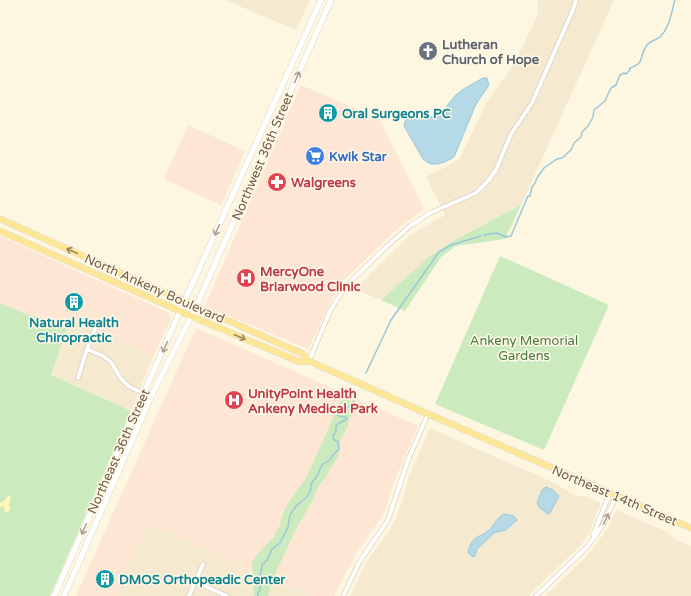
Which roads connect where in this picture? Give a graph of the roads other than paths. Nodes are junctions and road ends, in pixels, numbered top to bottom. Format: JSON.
{"nodes":[{"id":1,"x":321,"y":0,"type":"edge"},
{"id":2,"x":331,"y":0,"type":"edge"},
{"id":3,"x":576,"y":0,"type":"edge"},
{"id":4,"x":0,"y":219,"type":"edge"},
{"id":5,"x":0,"y":230,"type":"edge"},
{"id":6,"x":182,"y":306,"type":"junction"},
{"id":7,"x":194,"y":311,"type":"junction"},
{"id":8,"x":95,"y":329,"type":"dead end"},
{"id":9,"x":86,"y":349,"type":"junction"},
{"id":10,"x":309,"y":361,"type":"junction"},
{"id":11,"x":78,"y":378,"type":"dead end"},
{"id":12,"x":144,"y":394,"type":"junction"},
{"id":13,"x":151,"y":397,"type":"junction"},
{"id":14,"x":428,"y":414,"type":"junction"},
{"id":15,"x":539,"y":462,"type":"joint"},
{"id":16,"x":610,"y":493,"type":"junction"},
{"id":17,"x":616,"y":496,"type":"junction"},
{"id":18,"x":691,"y":528,"type":"edge"},
{"id":19,"x":592,"y":539,"type":"junction"},
{"id":20,"x":203,"y":564,"type":"dead end"},
{"id":21,"x":196,"y":582,"type":"junction"},
{"id":22,"x":54,"y":596,"type":"edge"},
{"id":23,"x":64,"y":596,"type":"edge"},
{"id":24,"x":189,"y":596,"type":"edge"},
{"id":25,"x":227,"y":596,"type":"edge"},
{"id":26,"x":343,"y":596,"type":"edge"},
{"id":27,"x":536,"y":596,"type":"edge"}],
"edges":[{"from":1,"to":6,"type":"main road","name":"Northwest 36th Street","one_way":true},
{"from":7,"to":2,"type":"main road","name":"Northwest 36th Street","one_way":true},
{"from":3,"to":10,"type":"street"},
{"from":6,"to":4,"type":"main road","name":"North Ankeny Boulevard","one_way":true},
{"from":5,"to":6,"type":"main road","name":"North Ankeny Boulevard"},
{"from":6,"to":7,"type":"main road","name":"North Ankeny Boulevard"},
{"from":6,"to":7,"type":"main road","name":"North Ankeny Boulevard"},
{"from":6,"to":12,"type":"main road","name":"Northeast 36th Street","one_way":true},
{"from":7,"to":10,"type":"main road","name":"North Ankeny Boulevard"},
{"from":7,"to":10,"type":"main road","name":"North Ankeny Boulevard","one_way":true},
{"from":7,"to":13,"type":"main road","name":"Northeast 36th Street"},
{"from":8,"to":9,"type":"street"},
{"from":9,"to":11,"type":"street"},
{"from":9,"to":12,"type":"street"},
{"from":10,"to":14,"type":"main road","name":"North Ankeny Boulevard"},
{"from":12,"to":13,"type":"street"},
{"from":12,"to":22,"type":"main road","name":"Northeast 36th Street","one_way":true},
{"from":13,"to":23,"type":"main road","name":"Northeast 36th Street"},
{"from":14,"to":15,"type":"main road","name":"North Ankeny Boulevard"},
{"from":14,"to":26,"type":"street"},
{"from":15,"to":16,"type":"main road","name":"Northeast 14th Street"},
{"from":16,"to":17,"type":"main road","name":"Northeast 14th Street"},
{"from":16,"to":19,"type":"street"},
{"from":17,"to":18,"type":"main road","name":"Northeast 14th Street"},
{"from":19,"to":17,"type":"street","one_way":true},
{"from":19,"to":27,"type":"street"},
{"from":20,"to":21,"type":"street"},
{"from":21,"to":24,"type":"street"},
{"from":21,"to":25,"type":"street"}]}
